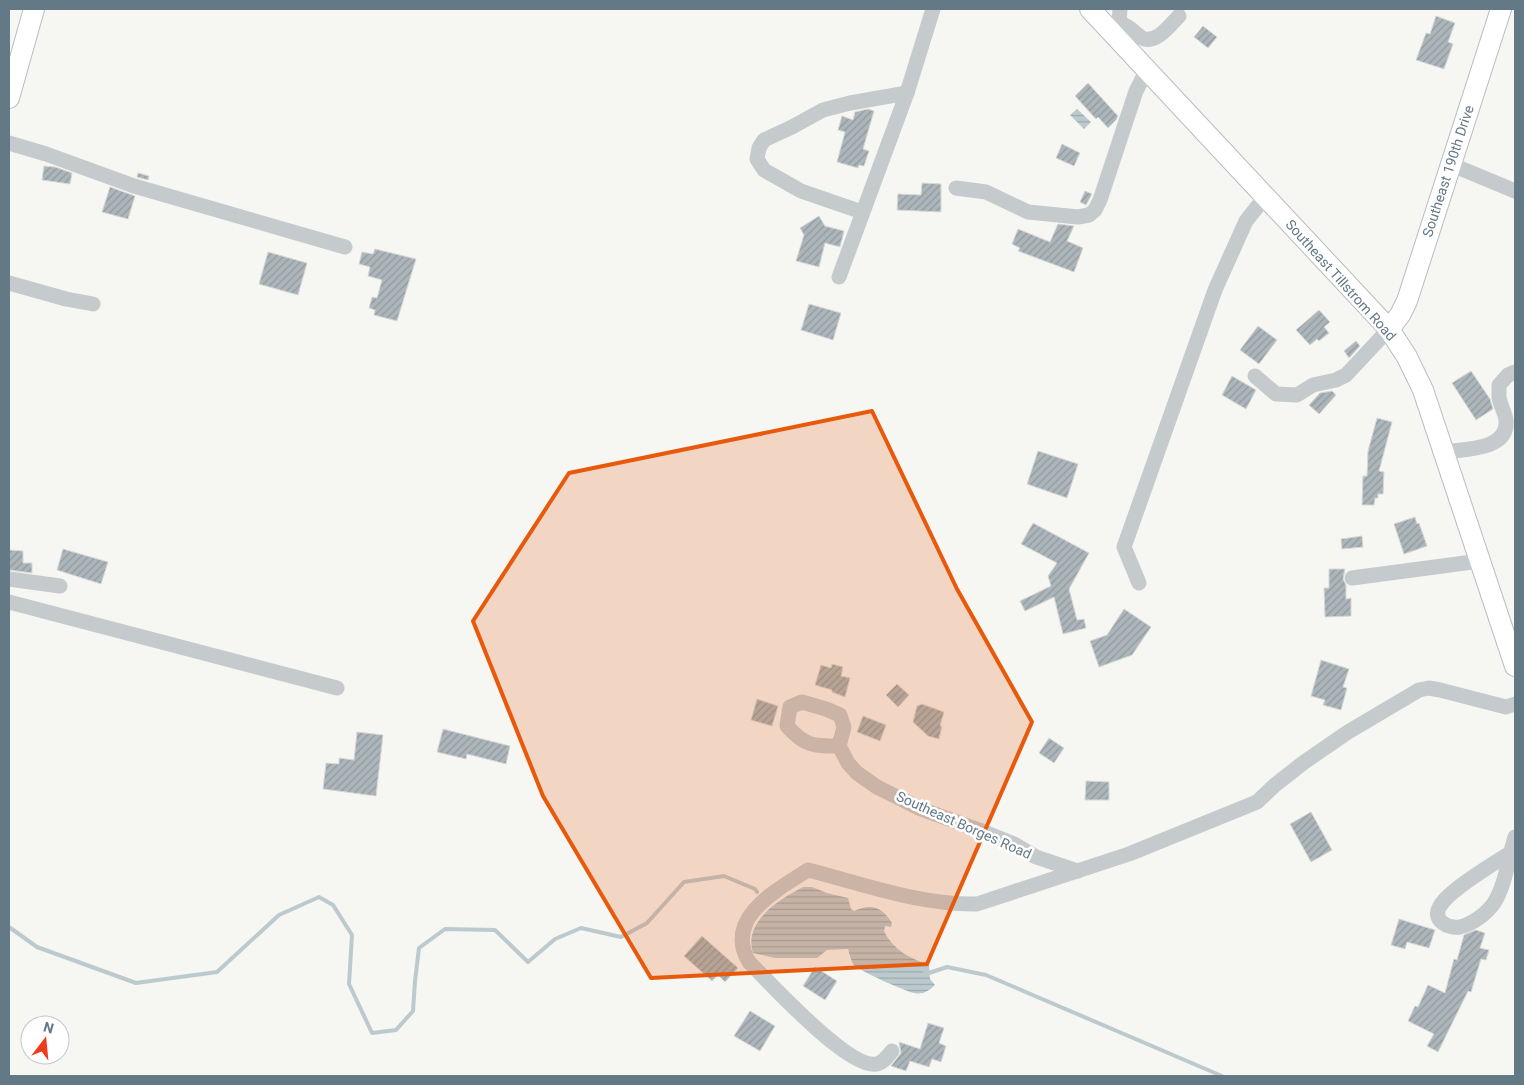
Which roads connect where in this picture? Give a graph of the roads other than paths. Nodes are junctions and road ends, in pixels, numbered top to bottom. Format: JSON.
{"nodes":[{"id":1,"x":34,"y":9,"type":"edge"},
{"id":2,"x":933,"y":9,"type":"edge"},
{"id":3,"x":1090,"y":9,"type":"edge"},
{"id":4,"x":1501,"y":9,"type":"edge"},
{"id":5,"x":1179,"y":16,"type":"dead end"},
{"id":6,"x":1116,"y":21,"type":"edge"},
{"id":7,"x":14,"y":55,"type":"edge"},
{"id":8,"x":1146,"y":70,"type":"junction"},
{"id":9,"x":907,"y":93,"type":"junction"},
{"id":10,"x":9,"y":98,"type":"edge"},
{"id":11,"x":9,"y":143,"type":"edge"},
{"id":12,"x":1450,"y":164,"type":"junction"},
{"id":13,"x":956,"y":188,"type":"dead end"},
{"id":14,"x":1515,"y":191,"type":"edge"},
{"id":15,"x":1265,"y":197,"type":"junction"},
{"id":16,"x":862,"y":212,"type":"junction"},
{"id":17,"x":345,"y":247,"type":"dead end"},
{"id":18,"x":839,"y":277,"type":"dead end"},
{"id":19,"x":9,"y":283,"type":"edge"},
{"id":20,"x":93,"y":304,"type":"dead end"},
{"id":21,"x":1388,"y":329,"type":"junction"},
{"id":22,"x":1515,"y":372,"type":"edge"},
{"id":23,"x":1255,"y":376,"type":"dead end"},
{"id":24,"x":1444,"y":452,"type":"junction"},
{"id":25,"x":1480,"y":560,"type":"junction"},
{"id":26,"x":1352,"y":578,"type":"dead end"},
{"id":27,"x":9,"y":579,"type":"edge"},
{"id":28,"x":1139,"y":584,"type":"dead end"},
{"id":29,"x":60,"y":586,"type":"dead end"},
{"id":30,"x":9,"y":602,"type":"edge"},
{"id":31,"x":1515,"y":666,"type":"edge"},
{"id":32,"x":337,"y":688,"type":"dead end"},
{"id":33,"x":1515,"y":704,"type":"edge"},
{"id":34,"x":838,"y":746,"type":"dead end"},
{"id":35,"x":1515,"y":837,"type":"edge"},
{"id":36,"x":1510,"y":853,"type":"junction"},
{"id":37,"x":1078,"y":871,"type":"junction"},
{"id":38,"x":892,"y":1051,"type":"dead end"}],
"edges":[{"from":1,"to":7,"type":"main road"},
{"from":2,"to":9,"type":"street"},
{"from":3,"to":6,"type":"main road","name":"Southeast Tillstrom Road"},
{"from":4,"to":12,"type":"main road","name":"Southeast 190th Drive"},
{"from":5,"to":6,"type":"street"},
{"from":6,"to":8,"type":"main road","name":"Southeast Tillstrom Road"},
{"from":7,"to":10,"type":"main road"},
{"from":8,"to":13,"type":"street"},
{"from":8,"to":15,"type":"main road","name":"Southeast Tillstrom Road"},
{"from":9,"to":16,"type":"street"},
{"from":9,"to":16,"type":"street"},
{"from":11,"to":17,"type":"street"},
{"from":12,"to":14,"type":"street"},
{"from":12,"to":21,"type":"main road","name":"Southeast 190th Drive"},
{"from":15,"to":21,"type":"main road","name":"Southeast Tillstrom Road"},
{"from":15,"to":28,"type":"street"},
{"from":16,"to":18,"type":"street"},
{"from":19,"to":20,"type":"street"},
{"from":21,"to":23,"type":"street"},
{"from":21,"to":24,"type":"main road","name":"Southeast Tillstrom Road"},
{"from":22,"to":24,"type":"street"},
{"from":24,"to":25,"type":"main road","name":"Southeast Tillstrom Road"},
{"from":25,"to":26,"type":"street"},
{"from":25,"to":31,"type":"main road","name":"Southeast Tillstrom Road"},
{"from":27,"to":29,"type":"street"},
{"from":30,"to":32,"type":"street"},
{"from":33,"to":37,"type":"street"},
{"from":34,"to":37,"type":"street","name":"Southeast Borges Road"},
{"from":35,"to":36,"type":"street"},
{"from":36,"to":36,"type":"street"},
{"from":37,"to":38,"type":"street"}]}
